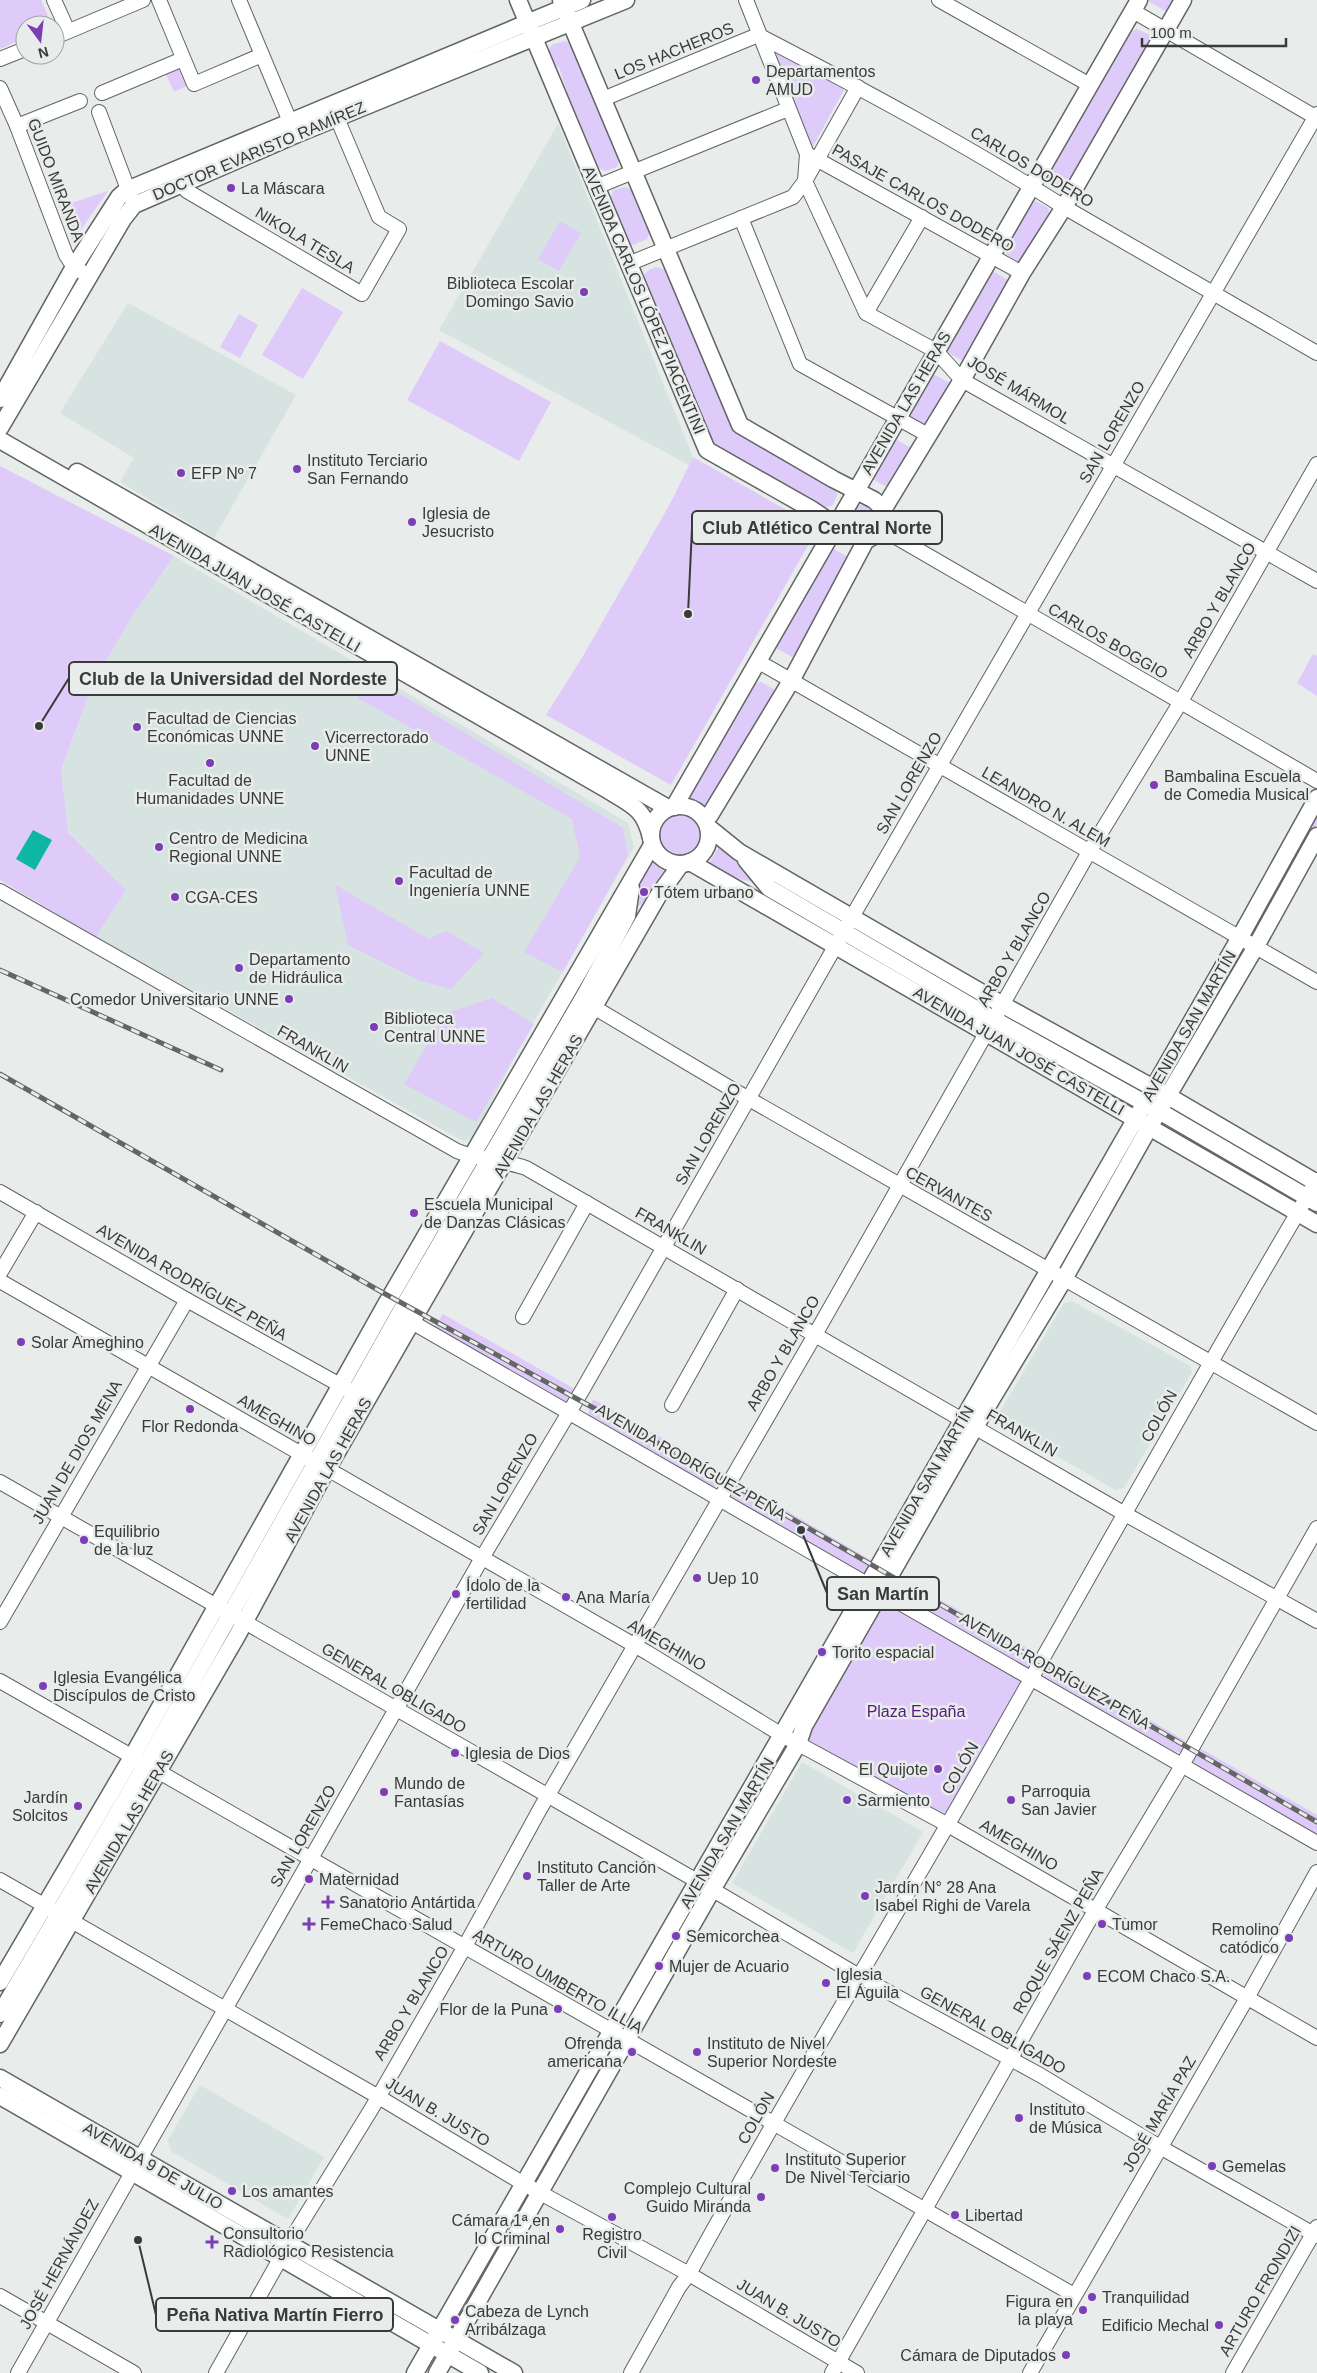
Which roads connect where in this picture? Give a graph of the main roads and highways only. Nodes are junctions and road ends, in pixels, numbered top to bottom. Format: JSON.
{"nodes":[{"id":1,"x":518,"y":0,"type":"edge"},
{"id":2,"x":582,"y":0,"type":"edge"},
{"id":3,"x":626,"y":0,"type":"edge"},
{"id":4,"x":1183,"y":0,"type":"edge"},
{"id":5,"x":562,"y":4,"type":"edge"},
{"id":6,"x":1136,"y":5,"type":"edge"},
{"id":7,"x":571,"y":23,"type":"junction"},
{"id":8,"x":531,"y":30,"type":"junction"},
{"id":9,"x":292,"y":129,"type":"junction"},
{"id":10,"x":199,"y":169,"type":"junction"},
{"id":11,"x":130,"y":198,"type":"junction"},
{"id":12,"x":0,"y":399,"type":"edge"},
{"id":13,"x":0,"y":428,"type":"edge"},
{"id":14,"x":0,"y":440,"type":"edge"},
{"id":15,"x":849,"y":511,"type":"junction"},
{"id":16,"x":883,"y":520,"type":"junction"},
{"id":17,"x":866,"y":540,"type":"junction"},
{"id":18,"x":1317,"y":798,"type":"edge"},
{"id":19,"x":671,"y":807,"type":"junction"},
{"id":20,"x":707,"y":823,"type":"junction"},
{"id":21,"x":1317,"y":836,"type":"edge"},
{"id":22,"x":652,"y":841,"type":"junction"},
{"id":23,"x":739,"y":852,"type":"junction"},
{"id":24,"x":685,"y":863,"type":"junction"},
{"id":25,"x":633,"y":879,"type":"junction"},
{"id":26,"x":721,"y":879,"type":"junction"},
{"id":27,"x":769,"y":888,"type":"junction"},
{"id":28,"x":658,"y":896,"type":"junction"},
{"id":29,"x":627,"y":916,"type":"junction"},
{"id":30,"x":588,"y":1004,"type":"junction"},
{"id":31,"x":1152,"y":1088,"type":"junction"},
{"id":32,"x":1168,"y":1096,"type":"junction"},
{"id":33,"x":1152,"y":1107,"type":"junction"},
{"id":34,"x":1143,"y":1122,"type":"junction"},
{"id":35,"x":1317,"y":1182,"type":"edge"},
{"id":36,"x":1312,"y":1200,"type":"edge"},
{"id":37,"x":1317,"y":1224,"type":"edge"},
{"id":38,"x":354,"y":1393,"type":"junction"},
{"id":39,"x":969,"y":1423,"type":"junction"},
{"id":40,"x":846,"y":1637,"type":"junction"},
{"id":41,"x":705,"y":1886,"type":"junction"},
{"id":42,"x":58,"y":1913,"type":"junction"},
{"id":43,"x":0,"y":1982,"type":"edge"},
{"id":44,"x":0,"y":2014,"type":"edge"},
{"id":45,"x":0,"y":2044,"type":"edge"},
{"id":46,"x":0,"y":2078,"type":"edge"},
{"id":47,"x":0,"y":2096,"type":"edge"},
{"id":48,"x":134,"y":2166,"type":"junction"},
{"id":49,"x":435,"y":2337,"type":"junction"},
{"id":50,"x":452,"y":2347,"type":"junction"},
{"id":51,"x":414,"y":2373,"type":"edge"},
{"id":52,"x":437,"y":2373,"type":"edge"},
{"id":53,"x":480,"y":2373,"type":"edge"},
{"id":54,"x":514,"y":2373,"type":"edge"}],
"edges":[{"from":1,"to":8,"type":"main road","name":"AVENIDA CARLOS LÓPEZ PIACENTINI"},
{"from":2,"to":5,"type":"main road","name":"DOCTOR EVARISTO RAMÍREZ"},
{"from":3,"to":7,"type":"main road","name":"DOCTOR EVARISTO RAMÍREZ"},
{"from":4,"to":16,"type":"main road","name":"AVENIDA LAS HERAS"},
{"from":5,"to":7,"type":"main road","name":"AVENIDA CARLOS LÓPEZ PIACENTINI"},
{"from":5,"to":8,"type":"main road","name":"DOCTOR EVARISTO RAMÍREZ"},
{"from":6,"to":15,"type":"main road","name":"AVENIDA LAS HERAS"},
{"from":7,"to":8,"type":"main road","name":"DOCTOR EVARISTO RAMÍREZ"},
{"from":7,"to":15,"type":"main road","name":"AVENIDA CARLOS LÓPEZ PIACENTINI"},
{"from":8,"to":9,"type":"main road","name":"DOCTOR EVARISTO RAMÍREZ"},
{"from":8,"to":9,"type":"main road","name":"DOCTOR EVARISTO RAMÍREZ"},
{"from":8,"to":15,"type":"main road","name":"AVENIDA CARLOS LÓPEZ PIACENTINI"},
{"from":9,"to":10,"type":"main road","name":"DOCTOR EVARISTO RAMÍREZ"},
{"from":10,"to":11,"type":"main road","name":"DOCTOR EVARISTO RAMÍREZ"},
{"from":10,"to":11,"type":"main road","name":"DOCTOR EVARISTO RAMÍREZ"},
{"from":11,"to":12,"type":"main road","name":"DOCTOR EVARISTO RAMÍREZ"},
{"from":11,"to":13,"type":"main road","name":"DOCTOR EVARISTO RAMÍREZ"},
{"from":13,"to":19,"type":"main road","name":"AVENIDA JUAN JOSÉ CASTELLI"},
{"from":14,"to":22,"type":"main road","name":"AVENIDA JUAN JOSÉ CASTELLI"},
{"from":15,"to":16,"type":"main road","name":"AVENIDA CARLOS LÓPEZ PIACENTINI"},
{"from":15,"to":17,"type":"main road","name":"AVENIDA CARLOS LÓPEZ PIACENTINI"},
{"from":15,"to":19,"type":"main road","name":"AVENIDA LAS HERAS"},
{"from":16,"to":17,"type":"main road","name":"AVENIDA LAS HERAS"},
{"from":17,"to":20,"type":"main road","name":"AVENIDA LAS HERAS"},
{"from":18,"to":31,"type":"main road","name":"AVENIDA SAN MARTÍN"},
{"from":19,"to":20,"type":"main road"},
{"from":19,"to":22,"type":"main road"},
{"from":20,"to":23,"type":"main road","name":"AVENIDA JUAN JOSÉ CASTELLI"},
{"from":20,"to":24,"type":"main road"},
{"from":21,"to":32,"type":"main road","name":"AVENIDA SAN MARTÍN"},
{"from":22,"to":24,"type":"main road"},
{"from":22,"to":25,"type":"main road","name":"AVENIDA LAS HERAS"},
{"from":23,"to":27,"type":"main road","name":"AVENIDA JUAN JOSÉ CASTELLI"},
{"from":23,"to":31,"type":"main road","name":"AVENIDA JUAN JOSÉ CASTELLI"},
{"from":24,"to":26,"type":"main road","name":"AVENIDA JUAN JOSÉ CASTELLI"},
{"from":24,"to":28,"type":"main road","name":"AVENIDA LAS HERAS"},
{"from":25,"to":29,"type":"main road","name":"AVENIDA LAS HERAS"},
{"from":25,"to":38,"type":"main road","name":"AVENIDA LAS HERAS"},
{"from":26,"to":27,"type":"main road","name":"AVENIDA JUAN JOSÉ CASTELLI"},
{"from":26,"to":34,"type":"main road","name":"AVENIDA JUAN JOSÉ CASTELLI"},
{"from":27,"to":33,"type":"main road","name":"AVENIDA JUAN JOSÉ CASTELLI"},
{"from":28,"to":29,"type":"main road","name":"AVENIDA LAS HERAS"},
{"from":28,"to":30,"type":"main road","name":"AVENIDA LAS HERAS"},
{"from":29,"to":30,"type":"main road","name":"AVENIDA LAS HERAS"},
{"from":30,"to":38,"type":"main road","name":"AVENIDA LAS HERAS"},
{"from":31,"to":32,"type":"main road","name":"AVENIDA JUAN JOSÉ CASTELLI"},
{"from":31,"to":33,"type":"main road","name":"AVENIDA SAN MARTÍN"},
{"from":32,"to":33,"type":"main road","name":"AVENIDA SAN MARTÍN"},
{"from":32,"to":35,"type":"main road","name":"AVENIDA JUAN JOSÉ CASTELLI"},
{"from":33,"to":34,"type":"main road","name":"AVENIDA SAN MARTÍN"},
{"from":33,"to":36,"type":"main road","name":"AVENIDA JUAN JOSÉ CASTELLI"},
{"from":34,"to":37,"type":"main road","name":"AVENIDA JUAN JOSÉ CASTELLI"},
{"from":34,"to":39,"type":"main road","name":"AVENIDA SAN MARTÍN"},
{"from":34,"to":39,"type":"main road","name":"AVENIDA SAN MARTÍN"},
{"from":38,"to":42,"type":"main road","name":"AVENIDA LAS HERAS"},
{"from":39,"to":40,"type":"main road","name":"AVENIDA SAN MARTÍN"},
{"from":40,"to":41,"type":"main road","name":"AVENIDA SAN MARTÍN"},
{"from":40,"to":41,"type":"main road","name":"AVENIDA SAN MARTÍN"},
{"from":41,"to":49,"type":"main road","name":"AVENIDA SAN MARTÍN"},
{"from":41,"to":50,"type":"main road","name":"AVENIDA SAN MARTÍN"},
{"from":42,"to":43,"type":"main road","name":"AVENIDA LAS HERAS"},
{"from":42,"to":44,"type":"main road","name":"AVENIDA LAS HERAS"},
{"from":42,"to":45,"type":"main road","name":"AVENIDA LAS HERAS"},
{"from":46,"to":48,"type":"main road","name":"AVENIDA 9 DE JULIO"},
{"from":47,"to":48,"type":"main road","name":"AVENIDA 9 DE JULIO"},
{"from":48,"to":49,"type":"main road","name":"AVENIDA 9 DE JULIO"},
{"from":48,"to":49,"type":"main road","name":"AVENIDA 9 DE JULIO"},
{"from":49,"to":50,"type":"main road","name":"AVENIDA 9 DE JULIO"},
{"from":49,"to":51,"type":"main road","name":"AVENIDA SAN MARTÍN"},
{"from":50,"to":52,"type":"main road","name":"AVENIDA SAN MARTÍN"},
{"from":50,"to":53,"type":"main road","name":"AVENIDA 9 DE JULIO"},
{"from":50,"to":54,"type":"main road","name":"AVENIDA 9 DE JULIO"}]}
